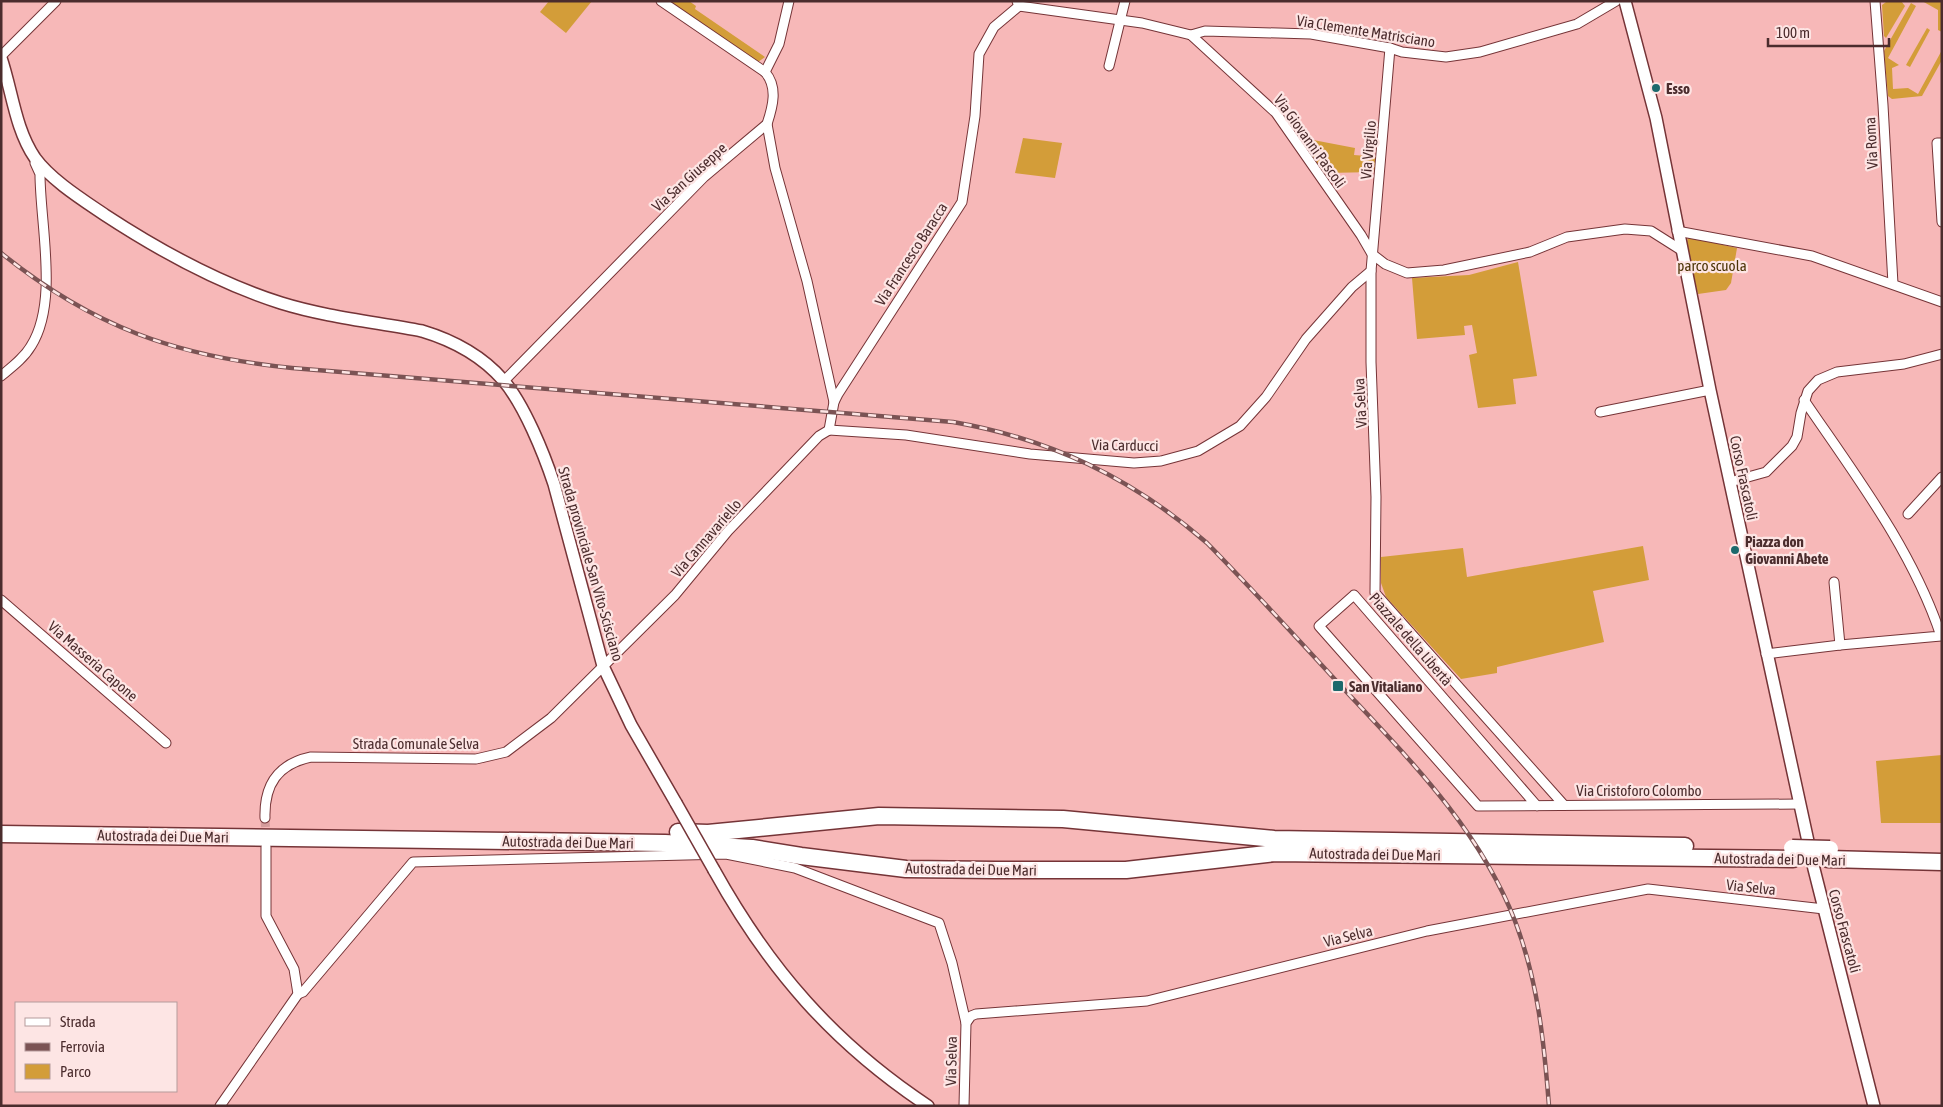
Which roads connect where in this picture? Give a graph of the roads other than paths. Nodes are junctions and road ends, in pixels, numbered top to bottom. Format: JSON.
{"nodes":[{"id":1,"x":56,"y":1,"type":"edge"},
{"id":2,"x":661,"y":1,"type":"edge"},
{"id":3,"x":788,"y":1,"type":"edge"},
{"id":4,"x":1125,"y":1,"type":"edge"},
{"id":5,"x":1616,"y":1,"type":"edge"},
{"id":6,"x":1625,"y":1,"type":"edge"},
{"id":7,"x":1875,"y":1,"type":"edge"},
{"id":8,"x":1018,"y":4,"type":"edge"},
{"id":9,"x":1120,"y":20,"type":"junction"},
{"id":10,"x":1191,"y":35,"type":"junction"},
{"id":11,"x":1390,"y":48,"type":"junction"},
{"id":12,"x":1,"y":57,"type":"edge"},
{"id":13,"x":1109,"y":66,"type":"dead end"},
{"id":14,"x":765,"y":72,"type":"junction"},
{"id":15,"x":767,"y":124,"type":"junction"},
{"id":16,"x":1942,"y":143,"type":"edge"},
{"id":17,"x":36,"y":159,"type":"junction"},
{"id":18,"x":1942,"y":220,"type":"edge"},
{"id":19,"x":1677,"y":231,"type":"junction"},
{"id":20,"x":1681,"y":251,"type":"junction"},
{"id":21,"x":1372,"y":254,"type":"junction"},
{"id":22,"x":1372,"y":271,"type":"junction"},
{"id":23,"x":1893,"y":284,"type":"junction"},
{"id":24,"x":1942,"y":302,"type":"edge"},
{"id":25,"x":1942,"y":354,"type":"edge"},
{"id":26,"x":1,"y":376,"type":"edge"},
{"id":27,"x":504,"y":380,"type":"junction"},
{"id":28,"x":1710,"y":390,"type":"junction"},
{"id":29,"x":1804,"y":400,"type":"junction"},
{"id":30,"x":834,"y":402,"type":"junction"},
{"id":31,"x":1600,"y":412,"type":"dead end"},
{"id":32,"x":829,"y":430,"type":"junction"},
{"id":33,"x":1942,"y":477,"type":"edge"},
{"id":34,"x":1730,"y":482,"type":"junction"},
{"id":35,"x":1908,"y":514,"type":"dead end"},
{"id":36,"x":1834,"y":582,"type":"dead end"},
{"id":37,"x":1,"y":600,"type":"edge"},
{"id":38,"x":1840,"y":645,"type":"junction"},
{"id":39,"x":1766,"y":654,"type":"junction"},
{"id":40,"x":603,"y":666,"type":"junction"},
{"id":41,"x":166,"y":743,"type":"dead end"},
{"id":42,"x":1563,"y":804,"type":"junction"},
{"id":43,"x":1800,"y":804,"type":"junction"},
{"id":44,"x":1478,"y":806,"type":"joint"},
{"id":45,"x":1537,"y":806,"type":"junction"},
{"id":46,"x":265,"y":818,"type":"tunnel mouth"},
{"id":47,"x":1,"y":823,"type":"edge"},
{"id":48,"x":1,"y":834,"type":"edge"},
{"id":49,"x":266,"y":847,"type":"tunnel mouth"},
{"id":50,"x":1942,"y":851,"type":"edge"},
{"id":51,"x":1793,"y":853,"type":"junction"},
{"id":52,"x":1829,"y":854,"type":"junction"},
{"id":53,"x":1942,"y":862,"type":"edge"},
{"id":54,"x":1824,"y":909,"type":"junction"},
{"id":55,"x":298,"y":994,"type":"junction"},
{"id":56,"x":966,"y":1023,"type":"junction"},
{"id":57,"x":220,"y":1106,"type":"edge"},
{"id":58,"x":928,"y":1106,"type":"edge"},
{"id":59,"x":964,"y":1106,"type":"edge"},
{"id":60,"x":1874,"y":1106,"type":"edge"}],
"edges":[{"from":1,"to":12,"type":"street"},
{"from":2,"to":14,"type":"street"},
{"from":3,"to":14,"type":"street"},
{"from":4,"to":9,"type":"street"},
{"from":5,"to":11,"type":"street","name":"Via Clemente Matrisciano"},
{"from":6,"to":19,"type":"street","name":"Corso Frascatoli"},
{"from":7,"to":23,"type":"street","name":"Via Roma"},
{"from":8,"to":9,"type":"street"},
{"from":8,"to":30,"type":"street","name":"Via Francesco Baracca"},
{"from":9,"to":10,"type":"street"},
{"from":9,"to":13,"type":"street"},
{"from":10,"to":11,"type":"street","name":"Via Clemente Matrisciano"},
{"from":10,"to":21,"type":"street","name":"Via Giovanni Pascoli"},
{"from":11,"to":21,"type":"street","name":"Via Virgilio"},
{"from":12,"to":17,"type":"street"},
{"from":14,"to":15,"type":"street"},
{"from":15,"to":27,"type":"street","name":"Via San Giuseppe"},
{"from":15,"to":30,"type":"street"},
{"from":16,"to":18,"type":"street"},
{"from":17,"to":26,"type":"street"},
{"from":17,"to":27,"type":"street","name":"Strada provinciale San Vito-Scisciano"},
{"from":19,"to":20,"type":"street","name":"Corso Frascatoli"},
{"from":19,"to":23,"type":"street"},
{"from":20,"to":21,"type":"street"},
{"from":20,"to":28,"type":"street","name":"Corso Frascatoli"},
{"from":21,"to":22,"type":"street","name":"Via Selva"},
{"from":22,"to":32,"type":"street","name":"Via Carducci"},
{"from":22,"to":42,"type":"street","name":"Via Selva"},
{"from":23,"to":24,"type":"street"},
{"from":25,"to":29,"type":"street"},
{"from":27,"to":40,"type":"street","name":"Strada provinciale San Vito-Scisciano"},
{"from":28,"to":31,"type":"street"},
{"from":28,"to":34,"type":"street","name":"Corso Frascatoli"},
{"from":29,"to":34,"type":"street"},
{"from":29,"to":38,"type":"street"},
{"from":30,"to":32,"type":"street","name":"Via Francesco Baracca"},
{"from":32,"to":40,"type":"street","name":"Via Cannavariello"},
{"from":33,"to":35,"type":"street"},
{"from":34,"to":39,"type":"street","name":"Corso Frascatoli"},
{"from":36,"to":38,"type":"street"},
{"from":37,"to":41,"type":"street","name":"Via Masseria Capone"},
{"from":38,"to":39,"type":"street"},
{"from":39,"to":43,"type":"street","name":"Corso Frascatoli"},
{"from":40,"to":46,"type":"street","name":"Strada Comunale Selva"},
{"from":40,"to":58,"type":"street","name":"Strada provinciale San Vito-Scisciano","bridge":true},
{"from":42,"to":43,"type":"street","name":"Via Cristoforo Colombo"},
{"from":42,"to":45,"type":"street","name":"Via Cristoforo Colombo"},
{"from":43,"to":54,"type":"street","name":"Corso Frascatoli"},
{"from":44,"to":45,"type":"street","name":"Via Cristoforo Colombo"},
{"from":44,"to":45,"type":"street","name":"Piazzale della Libertà"},
{"from":47,"to":51,"type":"highway","name":"Autostrada dei Due Mari"},
{"from":48,"to":51,"type":"highway","name":"Autostrada dei Due Mari"},
{"from":49,"to":55,"type":"street"},
{"from":50,"to":52,"type":"highway","name":"Autostrada dei Due Mari"},
{"from":51,"to":52,"type":"highway","name":"Autostrada dei Due Mari","bridge":true},
{"from":52,"to":53,"type":"highway","name":"Autostrada dei Due Mari"},
{"from":54,"to":56,"type":"street","name":"Via Selva"},
{"from":54,"to":60,"type":"street","name":"Corso Frascatoli"},
{"from":55,"to":56,"type":"street"},
{"from":55,"to":57,"type":"street"},
{"from":56,"to":59,"type":"street","name":"Via Selva"}]}
